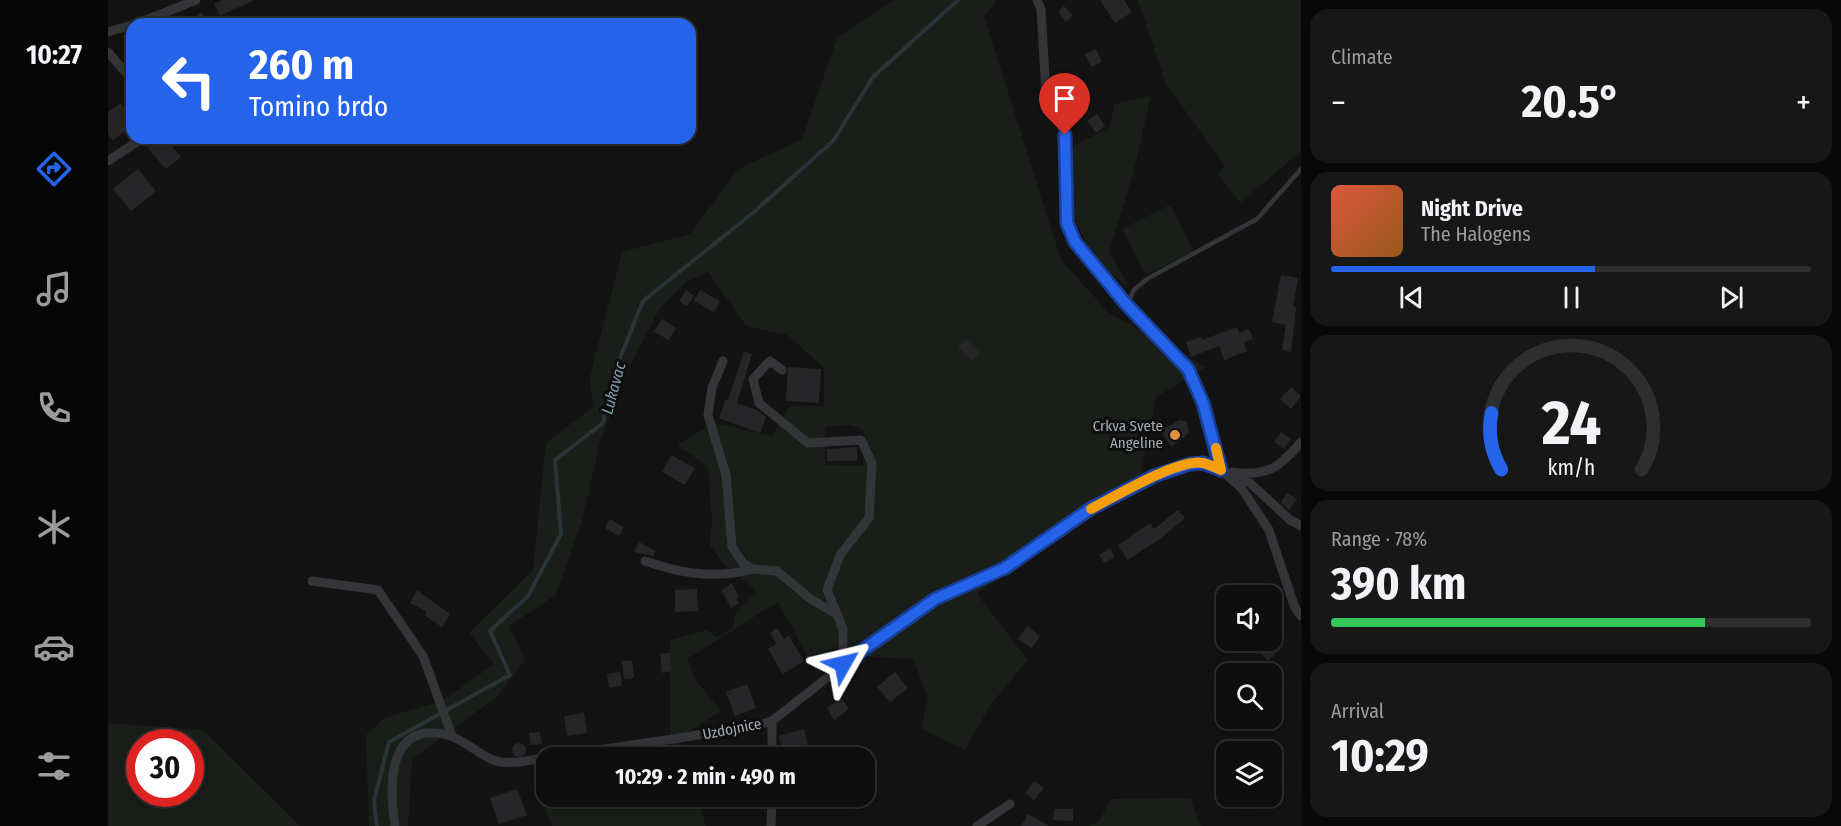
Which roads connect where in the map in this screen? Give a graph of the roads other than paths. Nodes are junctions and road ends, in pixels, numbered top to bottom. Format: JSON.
{"nodes":[{"id":1,"x":196,"y":0,"type":"edge"},
{"id":2,"x":1037,"y":0,"type":"edge"},
{"id":3,"x":152,"y":18,"type":"edge"},
{"id":4,"x":126,"y":27,"type":"edge"},
{"id":5,"x":108,"y":32,"type":"edge"},
{"id":6,"x":108,"y":52,"type":"edge"},
{"id":7,"x":126,"y":73,"type":"edge"},
{"id":8,"x":134,"y":144,"type":"edge"},
{"id":9,"x":108,"y":161,"type":"edge"},
{"id":10,"x":1301,"y":169,"type":"edge"},
{"id":11,"x":1126,"y":304,"type":"junction"},
{"id":12,"x":723,"y":361,"type":"dead end"},
{"id":13,"x":782,"y":370,"type":"dead end"},
{"id":14,"x":1301,"y":442,"type":"edge"},
{"id":15,"x":1221,"y":470,"type":"junction"},
{"id":16,"x":1301,"y":526,"type":"edge"},
{"id":17,"x":645,"y":561,"type":"dead end"},
{"id":18,"x":752,"y":569,"type":"junction"},
{"id":19,"x":312,"y":581,"type":"dead end"},
{"id":20,"x":837,"y":614,"type":"junction"},
{"id":21,"x":1301,"y":616,"type":"edge"},
{"id":22,"x":843,"y":664,"type":"junction"},
{"id":23,"x":772,"y":721,"type":"junction"},
{"id":24,"x":452,"y":736,"type":"junction"},
{"id":25,"x":772,"y":747,"type":"edge"},
{"id":26,"x":1010,"y":804,"type":"dead end"},
{"id":27,"x":772,"y":807,"type":"edge"},
{"id":28,"x":395,"y":826,"type":"edge"},
{"id":29,"x":771,"y":826,"type":"edge"},
{"id":30,"x":977,"y":826,"type":"edge"}],
"edges":[{"from":1,"to":3,"type":"street"},
{"from":2,"to":11,"type":"street"},
{"from":4,"to":5,"type":"street"},
{"from":6,"to":7,"type":"street"},
{"from":8,"to":9,"type":"street"},
{"from":10,"to":11,"type":"lane"},
{"from":11,"to":15,"type":"street"},
{"from":12,"to":18,"type":"street"},
{"from":13,"to":20,"type":"street"},
{"from":14,"to":15,"type":"street"},
{"from":15,"to":16,"type":"street"},
{"from":15,"to":21,"type":"street"},
{"from":15,"to":22,"type":"street","name":"Uzdojnice"},
{"from":17,"to":18,"type":"street"},
{"from":18,"to":20,"type":"street"},
{"from":19,"to":24,"type":"street"},
{"from":20,"to":22,"type":"street"},
{"from":22,"to":23,"type":"street","name":"Uzdojnice"},
{"from":23,"to":24,"type":"street","name":"Uzdojnice"},
{"from":23,"to":25,"type":"street"},
{"from":24,"to":28,"type":"street"},
{"from":26,"to":30,"type":"street"},
{"from":27,"to":29,"type":"street"}]}
